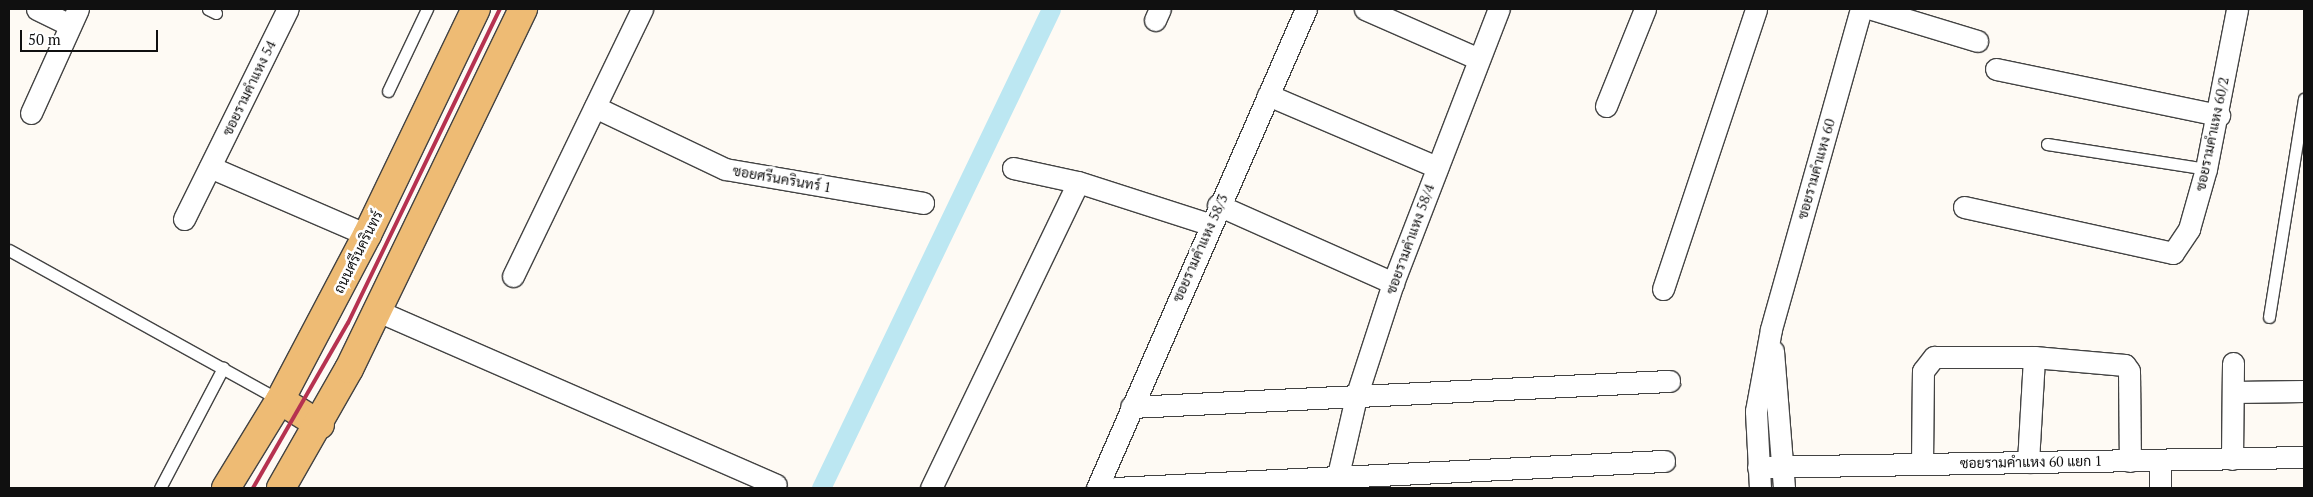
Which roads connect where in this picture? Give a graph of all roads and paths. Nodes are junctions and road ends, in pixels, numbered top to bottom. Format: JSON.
{"nodes":[{"id":1,"x":37,"y":9,"type":"edge"},
{"id":2,"x":288,"y":9,"type":"edge"},
{"id":3,"x":427,"y":9,"type":"edge"},
{"id":4,"x":476,"y":9,"type":"edge"},
{"id":5,"x":523,"y":9,"type":"edge"},
{"id":6,"x":642,"y":9,"type":"edge"},
{"id":7,"x":1306,"y":9,"type":"edge"},
{"id":8,"x":1365,"y":9,"type":"edge"},
{"id":9,"x":1499,"y":9,"type":"edge"},
{"id":10,"x":1646,"y":9,"type":"edge"},
{"id":11,"x":1756,"y":9,"type":"edge"},
{"id":12,"x":1861,"y":9,"type":"edge"},
{"id":13,"x":1872,"y":9,"type":"edge"},
{"id":14,"x":2237,"y":9,"type":"edge"},
{"id":15,"x":74,"y":17,"type":"edge"},
{"id":16,"x":1977,"y":40,"type":"dead end"},
{"id":17,"x":1479,"y":59,"type":"junction"},
{"id":18,"x":1996,"y":69,"type":"dead end"},
{"id":19,"x":388,"y":91,"type":"dead end"},
{"id":20,"x":1268,"y":95,"type":"junction"},
{"id":21,"x":2304,"y":99,"type":"edge"},
{"id":22,"x":1606,"y":106,"type":"dead end"},
{"id":23,"x":595,"y":108,"type":"junction"},
{"id":24,"x":31,"y":113,"type":"dead end"},
{"id":25,"x":2219,"y":115,"type":"junction"},
{"id":26,"x":2047,"y":144,"type":"dead end"},
{"id":27,"x":210,"y":167,"type":"junction"},
{"id":28,"x":1013,"y":168,"type":"dead end"},
{"id":29,"x":1437,"y":168,"type":"junction"},
{"id":30,"x":2206,"y":169,"type":"junction"},
{"id":31,"x":1078,"y":182,"type":"junction"},
{"id":32,"x":923,"y":203,"type":"dead end"},
{"id":33,"x":1964,"y":208,"type":"dead end"},
{"id":34,"x":1213,"y":215,"type":"junction"},
{"id":35,"x":184,"y":219,"type":"dead end"},
{"id":36,"x":368,"y":236,"type":"junction"},
{"id":37,"x":9,"y":250,"type":"edge"},
{"id":38,"x":513,"y":276,"type":"dead end"},
{"id":39,"x":1393,"y":283,"type":"junction"},
{"id":40,"x":1663,"y":289,"type":"dead end"},
{"id":41,"x":378,"y":311,"type":"junction"},
{"id":42,"x":2269,"y":316,"type":"dead end"},
{"id":43,"x":1771,"y":329,"type":"junction"},
{"id":44,"x":2034,"y":357,"type":"junction"},
{"id":45,"x":2232,"y":364,"type":"dead end"},
{"id":46,"x":223,"y":368,"type":"junction"},
{"id":47,"x":1669,"y":381,"type":"dead end"},
{"id":48,"x":2304,"y":391,"type":"edge"},
{"id":49,"x":2232,"y":392,"type":"junction"},
{"id":50,"x":1356,"y":397,"type":"junction"},
{"id":51,"x":280,"y":400,"type":"junction"},
{"id":52,"x":1131,"y":407,"type":"junction"},
{"id":53,"x":320,"y":425,"type":"junction"},
{"id":54,"x":2304,"y":457,"type":"edge"},
{"id":55,"x":2232,"y":458,"type":"junction"},
{"id":56,"x":2160,"y":460,"type":"junction"},
{"id":57,"x":1664,"y":461,"type":"dead end"},
{"id":58,"x":2130,"y":461,"type":"junction"},
{"id":59,"x":2028,"y":462,"type":"junction"},
{"id":60,"x":1922,"y":464,"type":"junction"},
{"id":61,"x":1758,"y":467,"type":"junction"},
{"id":62,"x":1785,"y":467,"type":"junction"},
{"id":63,"x":1338,"y":475,"type":"junction"},
{"id":64,"x":776,"y":485,"type":"dead end"},
{"id":65,"x":160,"y":488,"type":"edge"},
{"id":66,"x":226,"y":488,"type":"edge"},
{"id":67,"x":281,"y":488,"type":"edge"},
{"id":68,"x":931,"y":488,"type":"edge"},
{"id":69,"x":1096,"y":488,"type":"edge"},
{"id":70,"x":1115,"y":488,"type":"edge"},
{"id":71,"x":1760,"y":488,"type":"edge"},
{"id":72,"x":1784,"y":488,"type":"edge"},
{"id":73,"x":2160,"y":488,"type":"edge"}],
"edges":[{"from":1,"to":15,"type":"street"},
{"from":2,"to":27,"type":"street","name":"ซอยรามคำแหง 54"},
{"from":3,"to":19,"type":"lane"},
{"from":4,"to":36,"type":"main road","name":"ถนนศรีนครินทร์"},
{"from":5,"to":41,"type":"main road"},
{"from":6,"to":23,"type":"street"},
{"from":7,"to":20,"type":"street","name":"ซอยรามคำแหง 58/3"},
{"from":8,"to":17,"type":"street"},
{"from":9,"to":17,"type":"street","name":"ซอยรามคำแหง 58/4"},
{"from":10,"to":22,"type":"street"},
{"from":11,"to":40,"type":"street"},
{"from":12,"to":43,"type":"street","name":"ซอยรามคำแหง 60"},
{"from":13,"to":16,"type":"street"},
{"from":14,"to":25,"type":"street","name":"ซอยรามคำแหง 60/2"},
{"from":15,"to":24,"type":"street"},
{"from":17,"to":29,"type":"street","name":"ซอยรามคำแหง 58/4"},
{"from":18,"to":25,"type":"street"},
{"from":20,"to":29,"type":"street"},
{"from":20,"to":34,"type":"street","name":"ซอยรามคำแหง 58/3"},
{"from":21,"to":42,"type":"lane"},
{"from":23,"to":32,"type":"street","name":"ซอยศรีนครินทร์ 1"},
{"from":23,"to":38,"type":"street"},
{"from":25,"to":30,"type":"street","name":"ซอยรามคำแหง 60/2"},
{"from":26,"to":30,"type":"lane"},
{"from":27,"to":35,"type":"street","name":"ซอยรามคำแหง 54"},
{"from":27,"to":36,"type":"street"},
{"from":28,"to":31,"type":"street"},
{"from":29,"to":39,"type":"street","name":"ซอยรามคำแหง 58/4"},
{"from":30,"to":33,"type":"street","name":"ซอยรามคำแหง 60/2"},
{"from":31,"to":34,"type":"street"},
{"from":31,"to":68,"type":"street"},
{"from":34,"to":39,"type":"street"},
{"from":34,"to":52,"type":"street","name":"ซอยรามคำแหง 58/3"},
{"from":36,"to":51,"type":"main road","name":"ถนนศรีนครินทร์"},
{"from":37,"to":46,"type":"lane"},
{"from":39,"to":50,"type":"street","name":"ซอยรามคำแหง 58/4"},
{"from":41,"to":53,"type":"main road"},
{"from":41,"to":64,"type":"street"},
{"from":43,"to":61,"type":"street","name":"ซอยรามคำแหง 60"},
{"from":43,"to":62,"type":"street","name":"ซอยรามคำแหง 60"},
{"from":44,"to":58,"type":"street"},
{"from":44,"to":59,"type":"street"},
{"from":44,"to":60,"type":"street"},
{"from":45,"to":49,"type":"street"},
{"from":46,"to":51,"type":"lane"},
{"from":46,"to":65,"type":"lane"},
{"from":47,"to":50,"type":"street"},
{"from":48,"to":49,"type":"street"},
{"from":49,"to":55,"type":"street"},
{"from":50,"to":52,"type":"street"},
{"from":50,"to":63,"type":"street","name":"ซอยรามคำแหง 58/4"},
{"from":51,"to":53,"type":"main road"},
{"from":51,"to":66,"type":"main road","name":"ถนนศรีนครินทร์"},
{"from":52,"to":69,"type":"street","name":"ซอยรามคำแหง 58/3"},
{"from":53,"to":67,"type":"main road"},
{"from":54,"to":55,"type":"street","name":"ซอยรามคำแหง 60 แยก 1"},
{"from":55,"to":56,"type":"street","name":"ซอยรามคำแหง 60 แยก 1"},
{"from":56,"to":58,"type":"street","name":"ซอยรามคำแหง 60 แยก 1"},
{"from":56,"to":73,"type":"street"},
{"from":57,"to":63,"type":"street"},
{"from":58,"to":59,"type":"street","name":"ซอยรามคำแหง 60 แยก 1"},
{"from":59,"to":60,"type":"street","name":"ซอยรามคำแหง 60 แยก 1"},
{"from":60,"to":62,"type":"street","name":"ซอยรามคำแหง 60 แยก 1"},
{"from":61,"to":62,"type":"street","name":"ซอยรามคำแหง 60 แยก 1"},
{"from":61,"to":71,"type":"street","name":"ซอยรามคำแหง 60"},
{"from":62,"to":72,"type":"street","name":"ซอยรามคำแหง 60"},
{"from":63,"to":70,"type":"street"}]}
